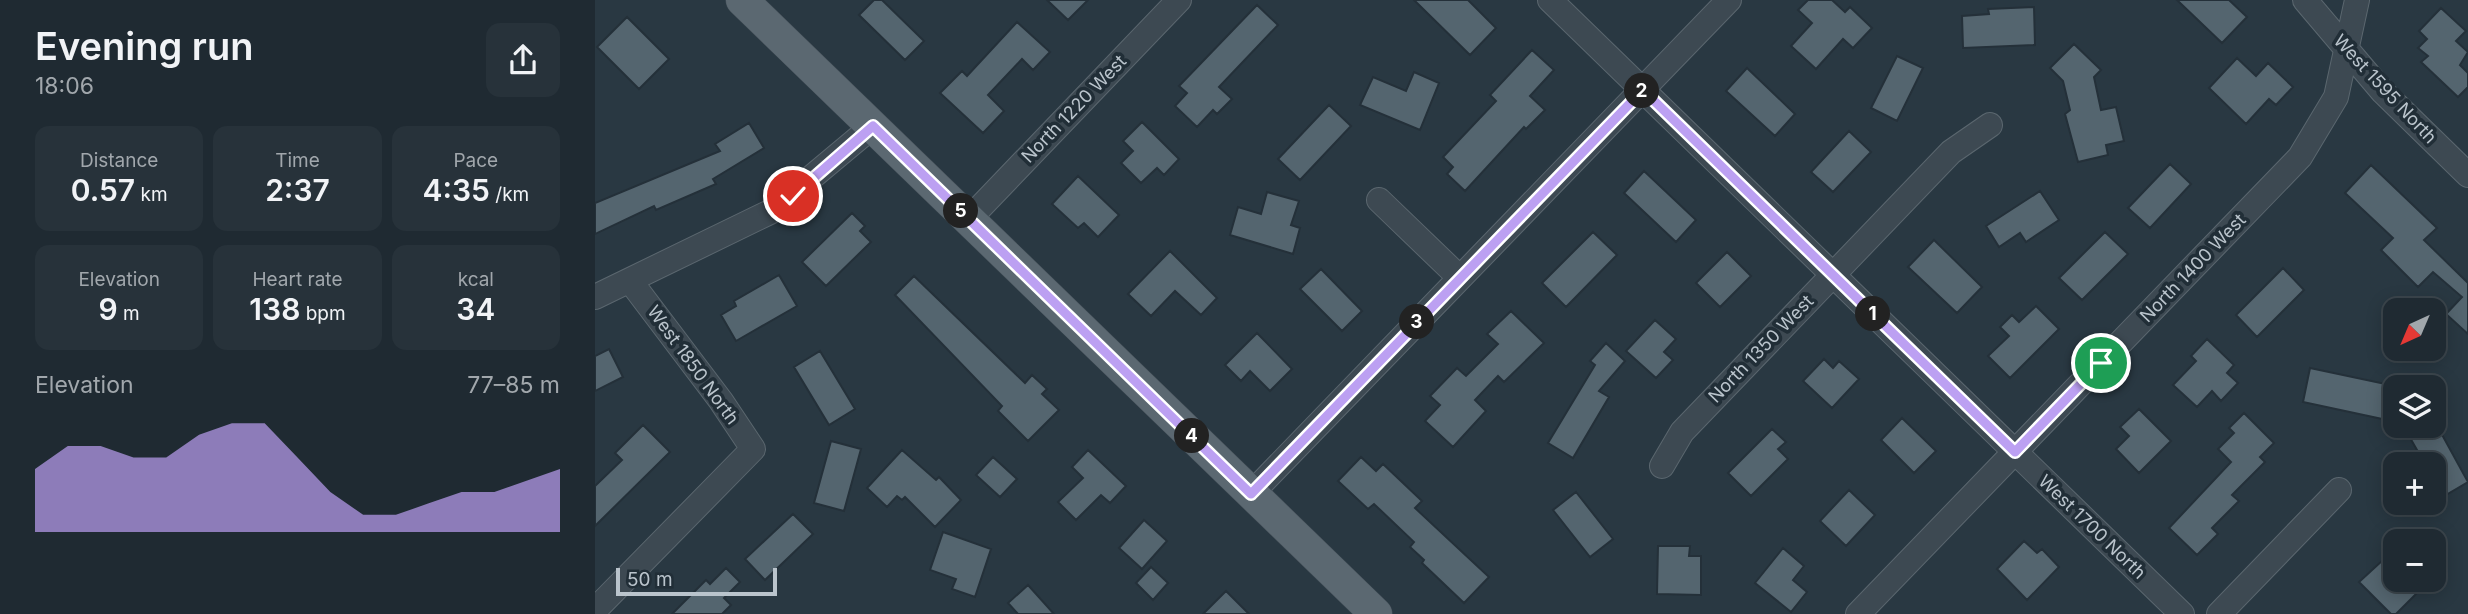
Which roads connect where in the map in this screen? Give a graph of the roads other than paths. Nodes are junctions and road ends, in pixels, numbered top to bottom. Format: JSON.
{"nodes":[{"id":1,"x":742,"y":0,"type":"edge"},
{"id":2,"x":1551,"y":0,"type":"edge"},
{"id":3,"x":1729,"y":0,"type":"edge"},
{"id":4,"x":2305,"y":0,"type":"edge"},
{"id":5,"x":2357,"y":0,"type":"edge"},
{"id":6,"x":1170,"y":3,"type":"edge"},
{"id":7,"x":2348,"y":52,"type":"junction"},
{"id":8,"x":1643,"y":90,"type":"junction"},
{"id":9,"x":1990,"y":125,"type":"dead end"},
{"id":10,"x":873,"y":126,"type":"junction"},
{"id":11,"x":2468,"y":174,"type":"edge"},
{"id":12,"x":1379,"y":200,"type":"dead end"},
{"id":13,"x":969,"y":219,"type":"junction"},
{"id":14,"x":1833,"y":275,"type":"junction"},
{"id":15,"x":1460,"y":278,"type":"junction"},
{"id":16,"x":631,"y":282,"type":"junction"},
{"id":17,"x":595,"y":298,"type":"edge"},
{"id":18,"x":2015,"y":452,"type":"junction"},
{"id":19,"x":1662,"y":466,"type":"dead end"},
{"id":20,"x":2339,"y":489,"type":"dead end"},
{"id":21,"x":1251,"y":494,"type":"junction"},
{"id":22,"x":595,"y":610,"type":"edge"},
{"id":23,"x":1376,"y":614,"type":"edge"},
{"id":24,"x":1858,"y":614,"type":"edge"},
{"id":25,"x":2182,"y":614,"type":"edge"},
{"id":26,"x":2219,"y":614,"type":"edge"}],
"edges":[{"from":1,"to":10,"type":"main road"},
{"from":2,"to":8,"type":"street","name":"West 1700 North"},
{"from":3,"to":8,"type":"street"},
{"from":4,"to":7,"type":"street","name":"West 1595 North"},
{"from":5,"to":7,"type":"street","name":"North 1400 West"},
{"from":6,"to":13,"type":"street","name":"North 1220 West"},
{"from":7,"to":11,"type":"street","name":"West 1595 North"},
{"from":7,"to":18,"type":"street","name":"North 1400 West"},
{"from":8,"to":14,"type":"street","name":"West 1700 North"},
{"from":8,"to":15,"type":"street"},
{"from":9,"to":14,"type":"street","name":"North 1350 West"},
{"from":10,"to":13,"type":"main road"},
{"from":10,"to":16,"type":"street"},
{"from":12,"to":15,"type":"street"},
{"from":13,"to":21,"type":"main road"},
{"from":14,"to":18,"type":"street","name":"West 1700 North"},
{"from":14,"to":19,"type":"street","name":"North 1350 West"},
{"from":15,"to":21,"type":"street"},
{"from":16,"to":17,"type":"street"},
{"from":16,"to":22,"type":"street","name":"West 1850 North"},
{"from":18,"to":24,"type":"street","name":"North 1400 West"},
{"from":18,"to":25,"type":"street","name":"West 1700 North"},
{"from":20,"to":26,"type":"street"},
{"from":21,"to":23,"type":"main road"}]}
